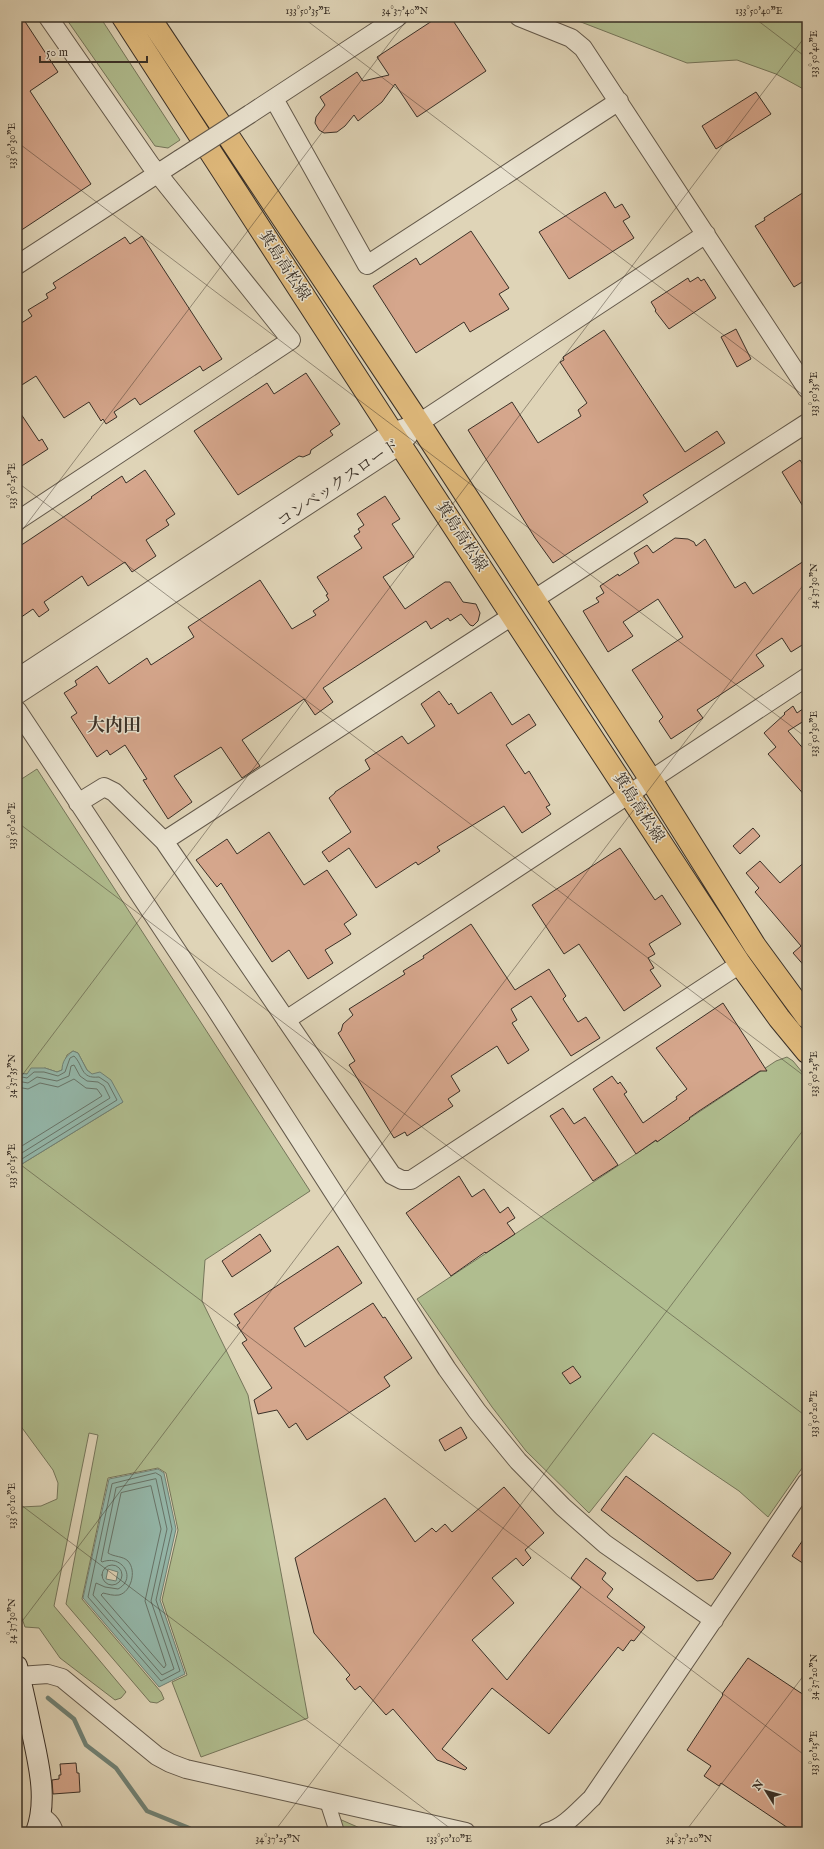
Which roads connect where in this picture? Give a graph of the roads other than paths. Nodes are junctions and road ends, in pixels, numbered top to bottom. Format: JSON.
{"nodes":[{"id":1,"x":48,"y":17,"type":"edge"},
{"id":2,"x":123,"y":17,"type":"edge"},
{"id":3,"x":148,"y":17,"type":"edge"},
{"id":4,"x":398,"y":17,"type":"edge"},
{"id":5,"x":519,"y":17,"type":"edge"},
{"id":6,"x":274,"y":99,"type":"junction"},
{"id":7,"x":619,"y":101,"type":"junction"},
{"id":8,"x":157,"y":174,"type":"junction"},
{"id":9,"x":706,"y":234,"type":"junction"},
{"id":10,"x":17,"y":265,"type":"edge"},
{"id":11,"x":807,"y":389,"type":"edge"},
{"id":12,"x":419,"y":423,"type":"junction"},
{"id":13,"x":807,"y":423,"type":"edge"},
{"id":14,"x":396,"y":439,"type":"junction"},
{"id":15,"x":17,"y":521,"type":"edge"},
{"id":16,"x":533,"y":600,"type":"junction"},
{"id":17,"x":512,"y":616,"type":"junction"},
{"id":18,"x":807,"y":677,"type":"edge"},
{"id":19,"x":17,"y":678,"type":"edge"},
{"id":20,"x":17,"y":695,"type":"edge"},
{"id":21,"x":17,"y":710,"type":"edge"},
{"id":22,"x":651,"y":780,"type":"junction"},
{"id":23,"x":629,"y":794,"type":"junction"},
{"id":24,"x":78,"y":803,"type":"junction"},
{"id":25,"x":164,"y":841,"type":"junction"},
{"id":26,"x":740,"y":964,"type":"junction"},
{"id":27,"x":807,"y":1017,"type":"edge"},
{"id":28,"x":286,"y":1020,"type":"junction"},
{"id":29,"x":807,"y":1052,"type":"edge"},
{"id":30,"x":807,"y":1482,"type":"edge"},
{"id":31,"x":714,"y":1620,"type":"junction"},
{"id":32,"x":18,"y":1671,"type":"edge"},
{"id":33,"x":327,"y":1801,"type":"junction"},
{"id":34,"x":38,"y":1822,"type":"edge"},
{"id":35,"x":56,"y":1832,"type":"edge"},
{"id":36,"x":337,"y":1832,"type":"edge"},
{"id":37,"x":466,"y":1832,"type":"edge"},
{"id":38,"x":547,"y":1832,"type":"edge"}],
"edges":[{"from":1,"to":8,"type":"street"},
{"from":2,"to":14,"type":"main road","name":"箕島高松線"},
{"from":3,"to":12,"type":"main road","name":"箕島高松線"},
{"from":4,"to":6,"type":"street"},
{"from":5,"to":7,"type":"street"},
{"from":6,"to":7,"type":"street"},
{"from":6,"to":8,"type":"street","bridge":true},
{"from":7,"to":9,"type":"street"},
{"from":8,"to":10,"type":"street"},
{"from":8,"to":15,"type":"street"},
{"from":9,"to":11,"type":"street"},
{"from":9,"to":12,"type":"street","name":"コンベックスロード"},
{"from":12,"to":14,"type":"street","name":"コンベックスロード"},
{"from":12,"to":16,"type":"main road","name":"箕島高松線"},
{"from":13,"to":16,"type":"street"},
{"from":14,"to":17,"type":"main road","name":"箕島高松線"},
{"from":14,"to":19,"type":"street","name":"コンベックスロード"},
{"from":14,"to":20,"type":"street","name":"コンベックスロード"},
{"from":16,"to":22,"type":"main road","name":"箕島高松線"},
{"from":17,"to":23,"type":"main road","name":"箕島高松線"},
{"from":17,"to":25,"type":"street"},
{"from":18,"to":22,"type":"street"},
{"from":21,"to":24,"type":"street"},
{"from":22,"to":23,"type":"street"},
{"from":22,"to":27,"type":"main road","name":"箕島高松線"},
{"from":23,"to":26,"type":"main road","name":"箕島高松線"},
{"from":23,"to":28,"type":"street"},
{"from":24,"to":25,"type":"street"},
{"from":24,"to":31,"type":"street"},
{"from":25,"to":28,"type":"street"},
{"from":26,"to":28,"type":"street"},
{"from":26,"to":29,"type":"main road","name":"箕島高松線"},
{"from":30,"to":31,"type":"street"},
{"from":31,"to":38,"type":"street"},
{"from":32,"to":33,"type":"street"},
{"from":32,"to":34,"type":"main road"},
{"from":33,"to":36,"type":"street"},
{"from":33,"to":37,"type":"street"},
{"from":34,"to":35,"type":"street"}]}
